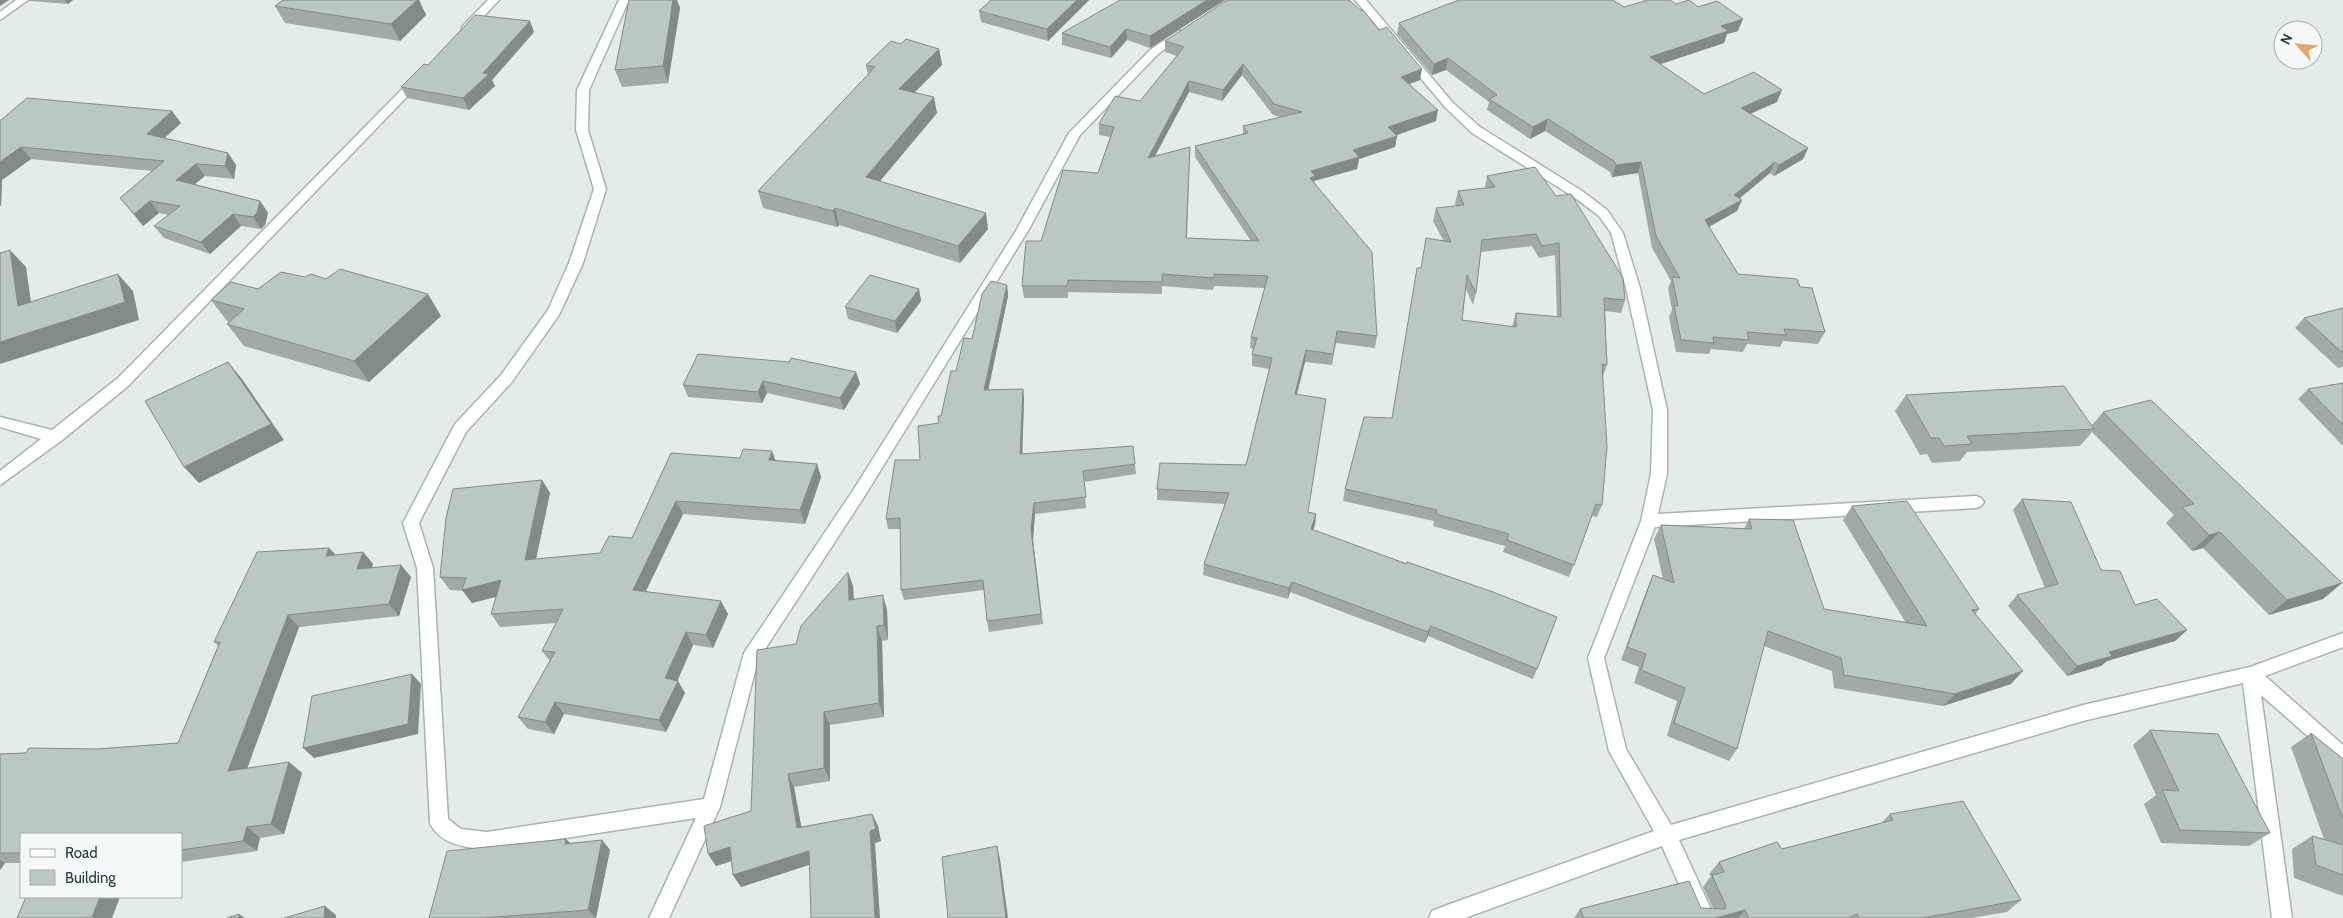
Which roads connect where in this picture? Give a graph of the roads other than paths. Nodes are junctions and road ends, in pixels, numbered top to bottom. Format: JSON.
{"nodes":[{"id":1,"x":23,"y":0,"type":"edge"},
{"id":2,"x":494,"y":0,"type":"edge"},
{"id":3,"x":624,"y":0,"type":"edge"},
{"id":4,"x":1360,"y":0,"type":"edge"},
{"id":5,"x":0,"y":16,"type":"edge"},
{"id":6,"x":1193,"y":26,"type":"edge"},
{"id":7,"x":459,"y":36,"type":"edge"},
{"id":8,"x":427,"y":70,"type":"edge"},
{"id":9,"x":0,"y":422,"type":"edge"},
{"id":10,"x":56,"y":437,"type":"junction"},
{"id":11,"x":0,"y":479,"type":"edge"},
{"id":12,"x":1976,"y":502,"type":"dead end"},
{"id":13,"x":1649,"y":521,"type":"junction"},
{"id":14,"x":2343,"y":640,"type":"edge"},
{"id":15,"x":2250,"y":674,"type":"junction"},
{"id":16,"x":2343,"y":756,"type":"edge"},
{"id":17,"x":711,"y":807,"type":"junction"},
{"id":18,"x":1667,"y":835,"type":"junction"},
{"id":19,"x":659,"y":918,"type":"edge"},
{"id":20,"x":1439,"y":918,"type":"edge"},
{"id":21,"x":1704,"y":918,"type":"edge"},
{"id":22,"x":2282,"y":918,"type":"edge"}],
"edges":[{"from":1,"to":5,"type":"street"},
{"from":2,"to":7,"type":"street"},
{"from":3,"to":17,"type":"street"},
{"from":4,"to":13,"type":"street"},
{"from":6,"to":17,"type":"street"},
{"from":8,"to":10,"type":"street"},
{"from":9,"to":10,"type":"street"},
{"from":10,"to":11,"type":"street"},
{"from":12,"to":13,"type":"street"},
{"from":13,"to":18,"type":"street"},
{"from":14,"to":15,"type":"street"},
{"from":15,"to":16,"type":"street"},
{"from":15,"to":18,"type":"street"},
{"from":15,"to":22,"type":"street"},
{"from":17,"to":19,"type":"street"},
{"from":18,"to":20,"type":"street"},
{"from":18,"to":21,"type":"street"}]}
